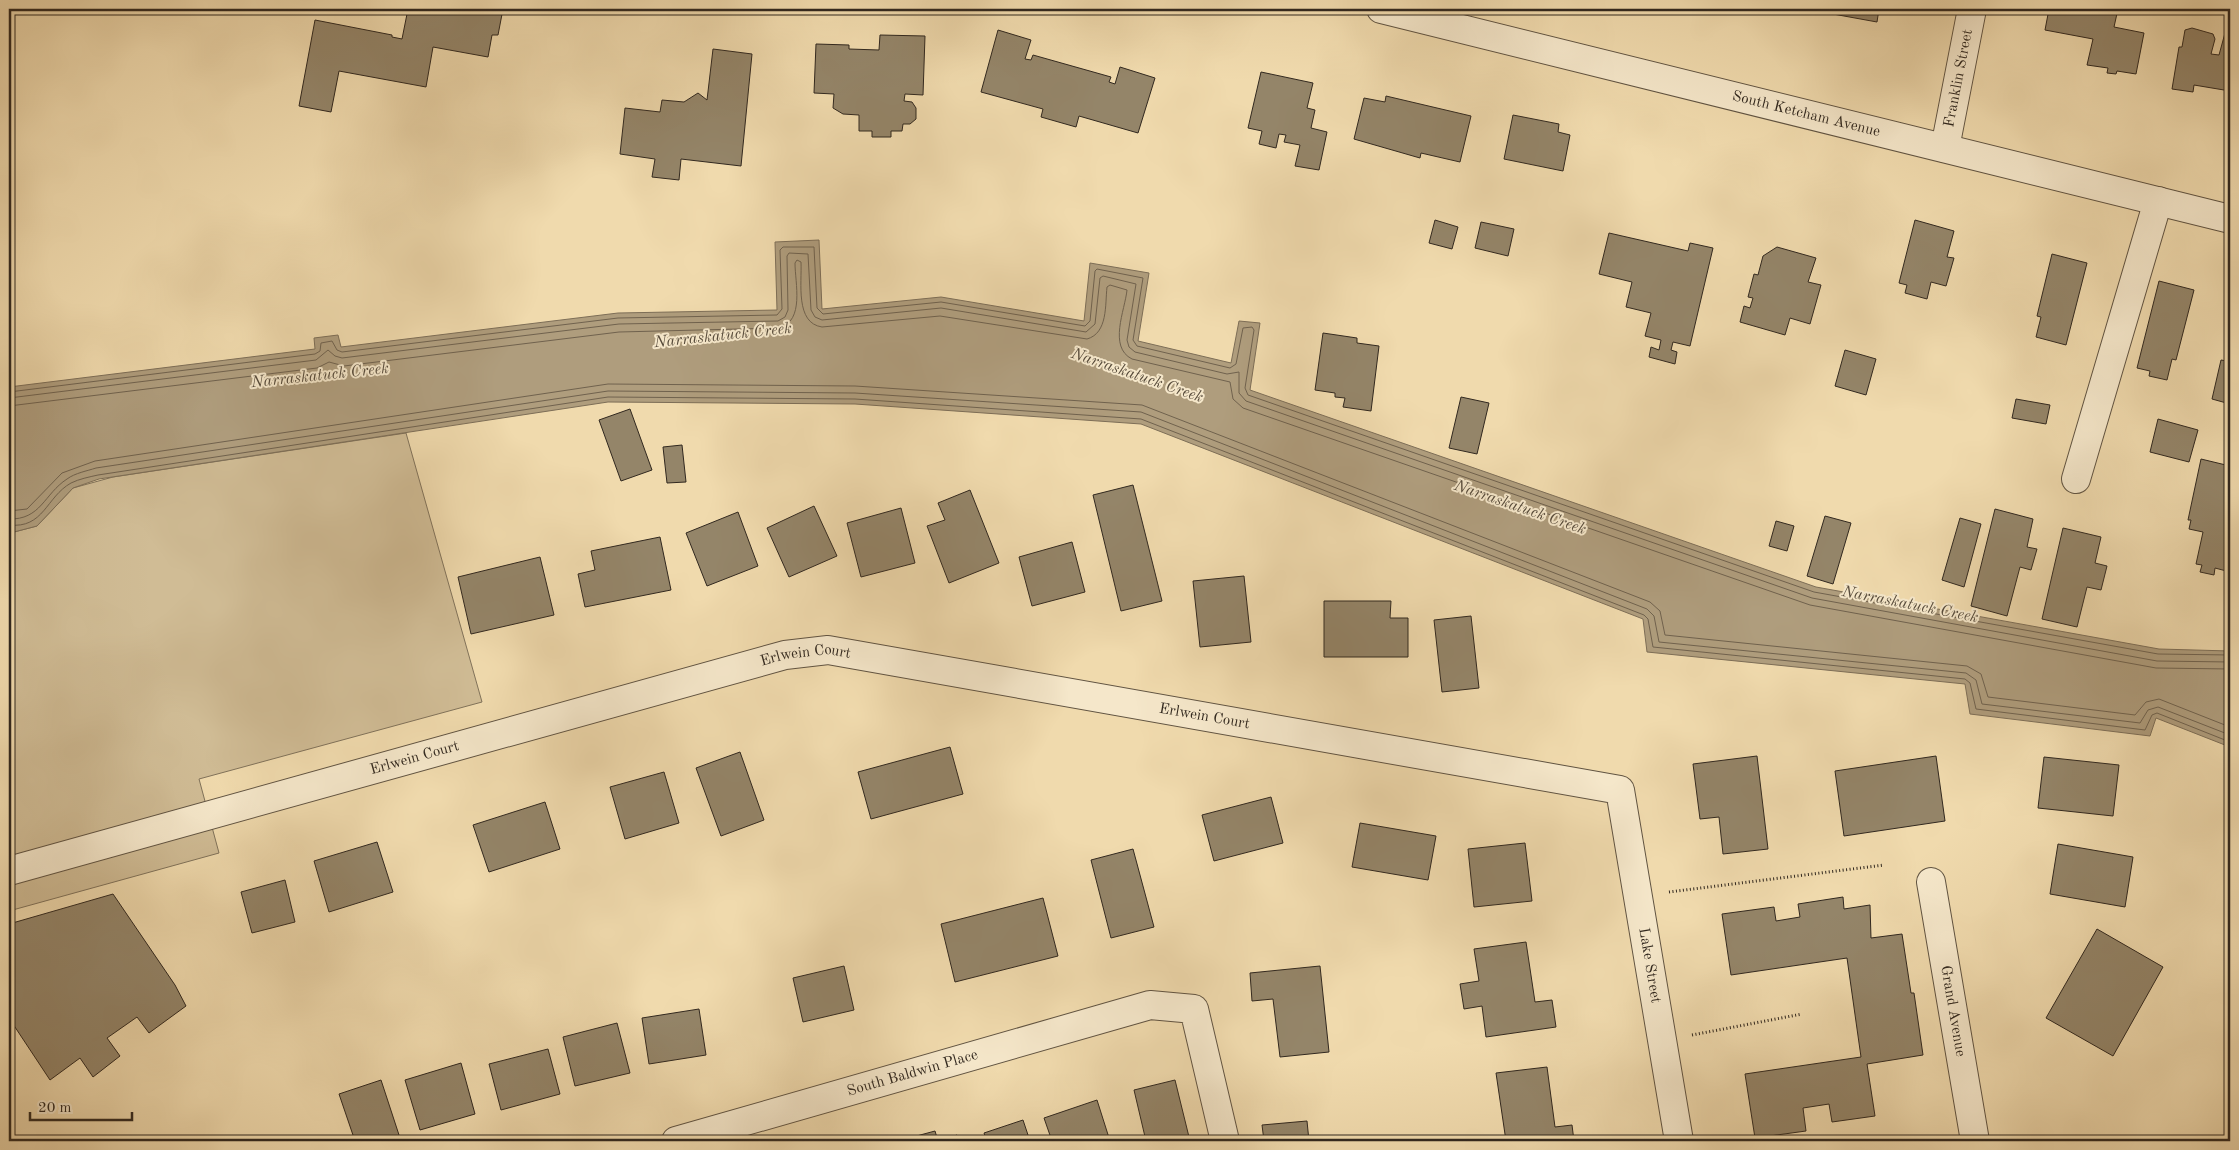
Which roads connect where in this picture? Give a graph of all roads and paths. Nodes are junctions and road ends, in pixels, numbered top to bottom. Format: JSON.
{"nodes":[{"id":1,"x":1972,"y":9,"type":"edge"},
{"id":2,"x":1393,"y":10,"type":"edge"},
{"id":3,"x":1945,"y":148,"type":"junction"},
{"id":4,"x":2158,"y":201,"type":"junction"},
{"id":5,"x":2230,"y":219,"type":"edge"},
{"id":6,"x":2076,"y":479,"type":"dead end"},
{"id":7,"x":1620,"y":790,"type":"joint"},
{"id":8,"x":1884,"y":865,"type":"dead end"},
{"id":9,"x":9,"y":871,"type":"edge"},
{"id":10,"x":1931,"y":882,"type":"dead end"},
{"id":11,"x":1638,"y":896,"type":"junction"},
{"id":12,"x":1802,"y":1014,"type":"dead end"},
{"id":13,"x":1662,"y":1039,"type":"junction"},
{"id":14,"x":676,"y":1141,"type":"edge"},
{"id":15,"x":1225,"y":1141,"type":"edge"},
{"id":16,"x":1679,"y":1141,"type":"edge"},
{"id":17,"x":1975,"y":1141,"type":"edge"}],
"edges":[{"from":1,"to":3,"type":"street","name":"Franklin Street"},
{"from":2,"to":3,"type":"street","name":"South Ketcham Avenue"},
{"from":3,"to":4,"type":"street","name":"South Ketcham Avenue"},
{"from":4,"to":5,"type":"street","name":"South Ketcham Avenue"},
{"from":4,"to":6,"type":"street"},
{"from":7,"to":9,"type":"street","name":"Erlwein Court"},
{"from":7,"to":11,"type":"street","name":"Lake Street"},
{"from":8,"to":11,"type":"path"},
{"from":10,"to":17,"type":"street","name":"Grand Avenue"},
{"from":11,"to":13,"type":"street","name":"Lake Street"},
{"from":12,"to":13,"type":"path"},
{"from":13,"to":16,"type":"street","name":"Lake Street"},
{"from":14,"to":15,"type":"street","name":"South Baldwin Place"}]}
